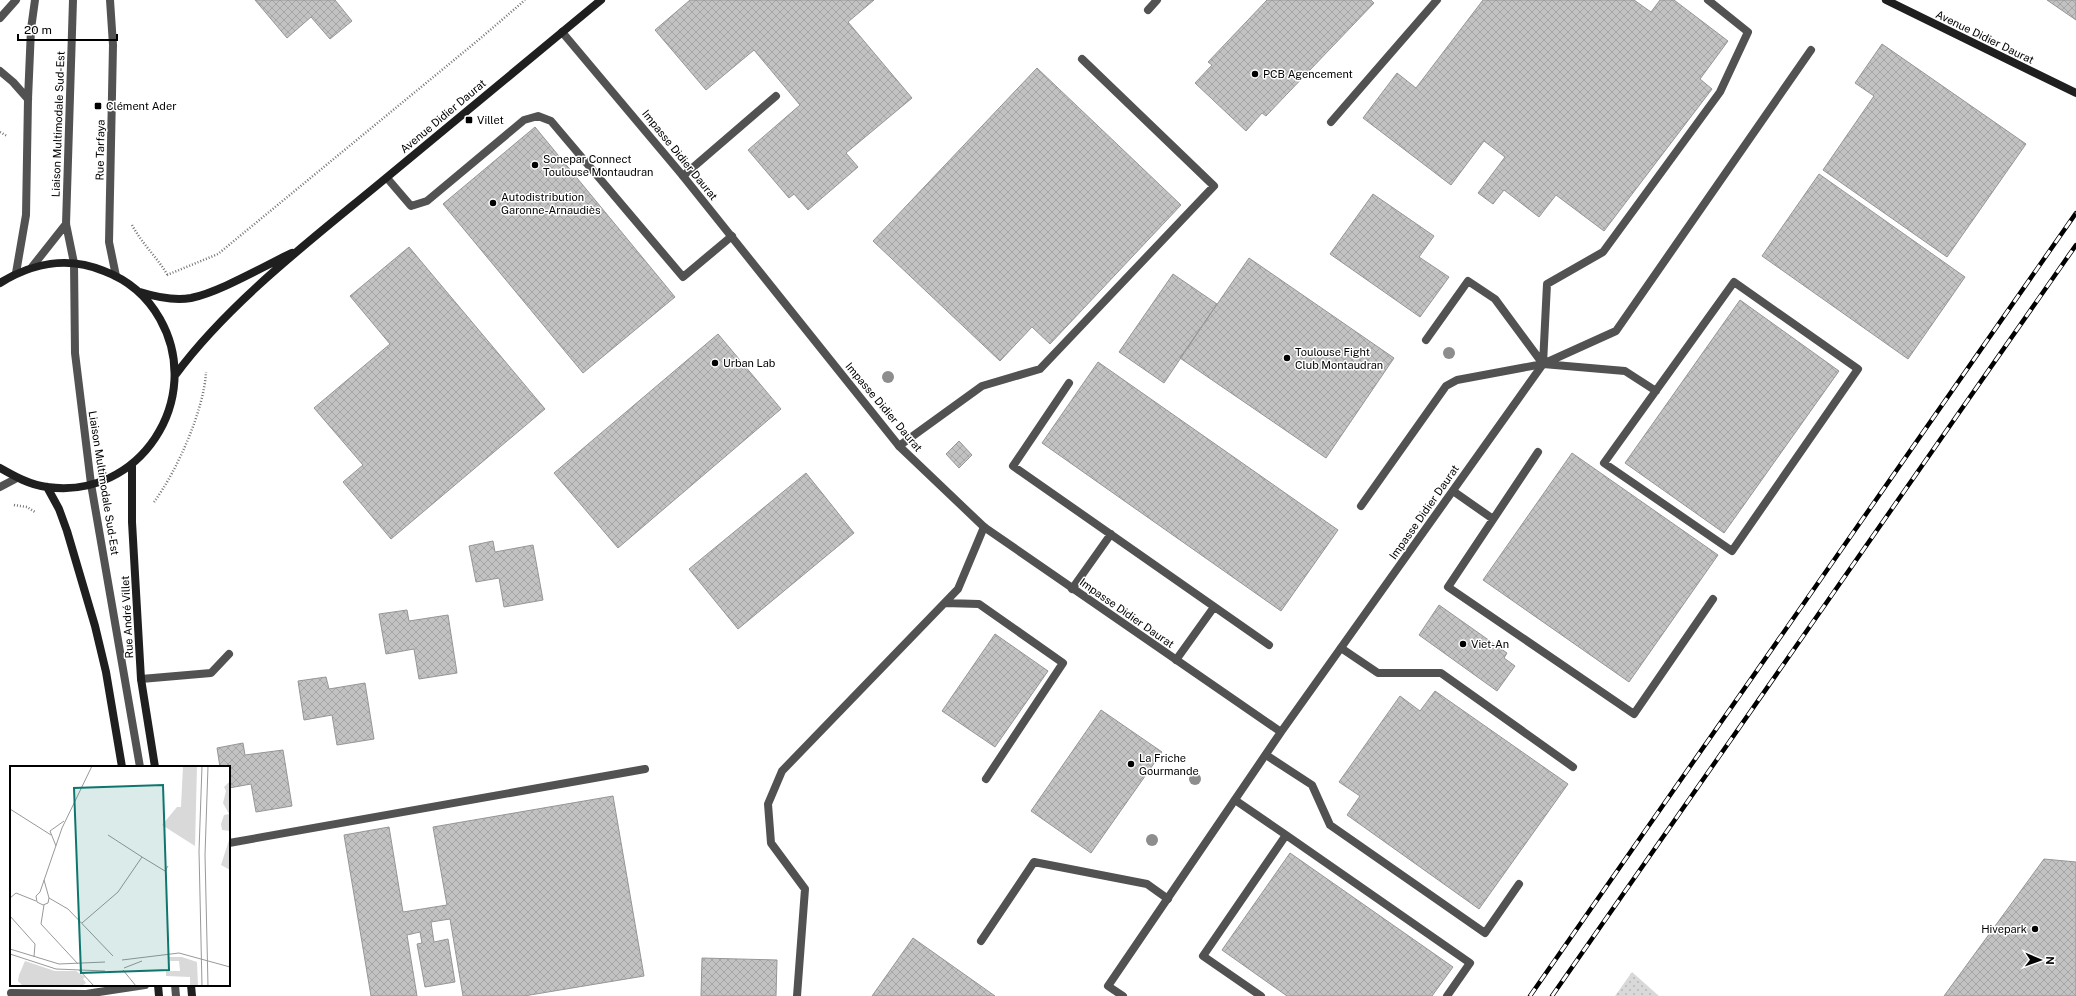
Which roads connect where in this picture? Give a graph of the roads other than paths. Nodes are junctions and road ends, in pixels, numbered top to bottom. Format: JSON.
{"nodes":[{"id":1,"x":16,"y":0,"type":"edge"},
{"id":2,"x":35,"y":0,"type":"edge"},
{"id":3,"x":73,"y":0,"type":"edge"},
{"id":4,"x":110,"y":0,"type":"edge"},
{"id":5,"x":600,"y":0,"type":"edge"},
{"id":6,"x":1157,"y":0,"type":"edge"},
{"id":7,"x":1437,"y":0,"type":"edge"},
{"id":8,"x":1708,"y":0,"type":"edge"},
{"id":9,"x":1886,"y":0,"type":"edge"},
{"id":10,"x":1148,"y":10,"type":"dead end"},
{"id":11,"x":0,"y":18,"type":"edge"},
{"id":12,"x":562,"y":32,"type":"junction"},
{"id":13,"x":1811,"y":50,"type":"dead end"},
{"id":14,"x":1082,"y":59,"type":"dead end"},
{"id":15,"x":0,"y":71,"type":"edge"},
{"id":16,"x":2076,"y":93,"type":"edge"},
{"id":17,"x":776,"y":96,"type":"dead end"},
{"id":18,"x":28,"y":99,"type":"junction"},
{"id":19,"x":1331,"y":122,"type":"dead end"},
{"id":20,"x":683,"y":176,"type":"junction"},
{"id":21,"x":387,"y":178,"type":"junction"},
{"id":22,"x":66,"y":224,"type":"junction"},
{"id":23,"x":732,"y":236,"type":"junction"},
{"id":24,"x":300,"y":249,"type":"junction"},
{"id":25,"x":74,"y":263,"type":"junction"},
{"id":26,"x":32,"y":267,"type":"junction"},
{"id":27,"x":16,"y":273,"type":"junction"},
{"id":28,"x":116,"y":276,"type":"junction"},
{"id":29,"x":0,"y":283,"type":"edge"},
{"id":30,"x":139,"y":292,"type":"junction"},
{"id":31,"x":1426,"y":340,"type":"dead end"},
{"id":32,"x":1543,"y":364,"type":"junction"},
{"id":33,"x":176,"y":374,"type":"junction"},
{"id":34,"x":1069,"y":383,"type":"dead end"},
{"id":35,"x":1656,"y":391,"type":"junction"},
{"id":36,"x":899,"y":446,"type":"junction"},
{"id":37,"x":1538,"y":452,"type":"dead end"},
{"id":38,"x":132,"y":465,"type":"junction"},
{"id":39,"x":0,"y":468,"type":"edge"},
{"id":40,"x":17,"y":478,"type":"junction"},
{"id":41,"x":91,"y":484,"type":"junction"},
{"id":42,"x":0,"y":487,"type":"edge"},
{"id":43,"x":46,"y":487,"type":"junction"},
{"id":44,"x":1453,"y":491,"type":"junction"},
{"id":45,"x":1361,"y":506,"type":"dead end"},
{"id":46,"x":1493,"y":519,"type":"junction"},
{"id":47,"x":984,"y":527,"type":"junction"},
{"id":48,"x":1111,"y":534,"type":"junction"},
{"id":49,"x":1072,"y":588,"type":"junction"},
{"id":50,"x":1713,"y":599,"type":"dead end"},
{"id":51,"x":945,"y":603,"type":"junction"},
{"id":52,"x":1214,"y":607,"type":"junction"},
{"id":53,"x":1268,"y":645,"type":"dead end"},
{"id":54,"x":1341,"y":648,"type":"junction"},
{"id":55,"x":229,"y":654,"type":"dead end"},
{"id":56,"x":1176,"y":660,"type":"junction"},
{"id":57,"x":141,"y":679,"type":"junction"},
{"id":58,"x":1281,"y":732,"type":"junction"},
{"id":59,"x":1266,"y":755,"type":"junction"},
{"id":60,"x":122,"y":766,"type":"edge"},
{"id":61,"x":140,"y":766,"type":"edge"},
{"id":62,"x":155,"y":766,"type":"edge"},
{"id":63,"x":1573,"y":767,"type":"dead end"},
{"id":64,"x":645,"y":769,"type":"dead end"},
{"id":65,"x":986,"y":779,"type":"dead end"},
{"id":66,"x":1235,"y":800,"type":"junction"},
{"id":67,"x":1286,"y":835,"type":"junction"},
{"id":68,"x":230,"y":842,"type":"edge"},
{"id":69,"x":1519,"y":884,"type":"dead end"},
{"id":70,"x":1168,"y":899,"type":"junction"},
{"id":71,"x":981,"y":941,"type":"dead end"},
{"id":72,"x":138,"y":986,"type":"edge"},
{"id":73,"x":158,"y":986,"type":"edge"},
{"id":74,"x":175,"y":986,"type":"edge"},
{"id":75,"x":191,"y":986,"type":"edge"},
{"id":76,"x":11,"y":993,"type":"dead end"},
{"id":77,"x":159,"y":996,"type":"edge"},
{"id":78,"x":176,"y":996,"type":"edge"},
{"id":79,"x":192,"y":996,"type":"edge"},
{"id":80,"x":797,"y":996,"type":"edge"},
{"id":81,"x":1123,"y":996,"type":"edge"},
{"id":82,"x":1262,"y":996,"type":"edge"},
{"id":83,"x":1448,"y":996,"type":"edge"}],
"edges":[{"from":1,"to":11,"type":"street"},
{"from":2,"to":18,"type":"street"},
{"from":3,"to":22,"type":"street","name":"Liaison Multimodale Sud-Est"},
{"from":4,"to":28,"type":"street","name":"Rue Tarfaya"},
{"from":5,"to":12,"type":"main road","name":"Avenue Didier Daurat"},
{"from":6,"to":10,"type":"street"},
{"from":7,"to":19,"type":"street"},
{"from":8,"to":32,"type":"street"},
{"from":9,"to":16,"type":"main road","name":"Avenue Didier Daurat"},
{"from":12,"to":20,"type":"street","name":"Impasse Didier Daurat"},
{"from":12,"to":21,"type":"main road","name":"Avenue Didier Daurat"},
{"from":13,"to":32,"type":"street"},
{"from":14,"to":36,"type":"street"},
{"from":15,"to":18,"type":"street"},
{"from":17,"to":20,"type":"street"},
{"from":18,"to":27,"type":"street"},
{"from":20,"to":23,"type":"street","name":"Impasse Didier Daurat"},
{"from":21,"to":23,"type":"street"},
{"from":21,"to":24,"type":"main road","name":"Avenue Didier Daurat"},
{"from":22,"to":25,"type":"street","name":"Liaison Multimodale Sud-Est"},
{"from":22,"to":26,"type":"street"},
{"from":23,"to":36,"type":"street","name":"Impasse Didier Daurat"},
{"from":24,"to":30,"type":"main road","name":"Avenue Didier Daurat"},
{"from":24,"to":33,"type":"main road","name":"Avenue Didier Daurat"},
{"from":25,"to":26,"type":"main road"},
{"from":25,"to":28,"type":"main road"},
{"from":25,"to":41,"type":"street","name":"Liaison Multimodale Sud-Est"},
{"from":26,"to":27,"type":"main road"},
{"from":27,"to":29,"type":"main road"},
{"from":28,"to":30,"type":"main road"},
{"from":30,"to":33,"type":"main road"},
{"from":31,"to":32,"type":"street"},
{"from":32,"to":35,"type":"street"},
{"from":32,"to":44,"type":"street","name":"Impasse Didier Daurat"},
{"from":32,"to":45,"type":"street"},
{"from":33,"to":38,"type":"main road"},
{"from":34,"to":48,"type":"street"},
{"from":35,"to":35,"type":"street"},
{"from":36,"to":47,"type":"street","name":"Impasse Didier Daurat"},
{"from":37,"to":46,"type":"street"},
{"from":38,"to":41,"type":"main road"},
{"from":38,"to":57,"type":"main road","name":"Rue André Villet"},
{"from":39,"to":40,"type":"main road"},
{"from":40,"to":42,"type":"street"},
{"from":40,"to":43,"type":"main road"},
{"from":41,"to":43,"type":"main road"},
{"from":41,"to":61,"type":"street","name":"Liaison Multimodale Sud-Est"},
{"from":43,"to":60,"type":"main road"},
{"from":44,"to":46,"type":"street"},
{"from":44,"to":54,"type":"street","name":"Impasse Didier Daurat"},
{"from":46,"to":50,"type":"street"},
{"from":47,"to":49,"type":"street","name":"Impasse Didier Daurat"},
{"from":47,"to":51,"type":"street"},
{"from":48,"to":49,"type":"street"},
{"from":48,"to":52,"type":"street"},
{"from":49,"to":56,"type":"street","name":"Impasse Didier Daurat"},
{"from":51,"to":65,"type":"street"},
{"from":51,"to":80,"type":"street"},
{"from":52,"to":53,"type":"street"},
{"from":52,"to":56,"type":"street"},
{"from":54,"to":58,"type":"street","name":"Impasse Didier Daurat"},
{"from":54,"to":63,"type":"street"},
{"from":55,"to":57,"type":"street"},
{"from":56,"to":58,"type":"street","name":"Impasse Didier Daurat"},
{"from":57,"to":62,"type":"main road","name":"Rue André Villet"},
{"from":58,"to":59,"type":"street","name":"Impasse Didier Daurat"},
{"from":59,"to":66,"type":"street","name":"Impasse Didier Daurat"},
{"from":59,"to":69,"type":"street"},
{"from":64,"to":68,"type":"street"},
{"from":66,"to":67,"type":"street"},
{"from":66,"to":70,"type":"street","name":"Impasse Didier Daurat"},
{"from":67,"to":82,"type":"street"},
{"from":67,"to":83,"type":"street"},
{"from":70,"to":71,"type":"street"},
{"from":70,"to":81,"type":"street","name":"Impasse Didier Daurat"},
{"from":72,"to":76,"type":"street"},
{"from":73,"to":77,"type":"main road"},
{"from":74,"to":78,"type":"street"},
{"from":75,"to":79,"type":"main road"}]}
